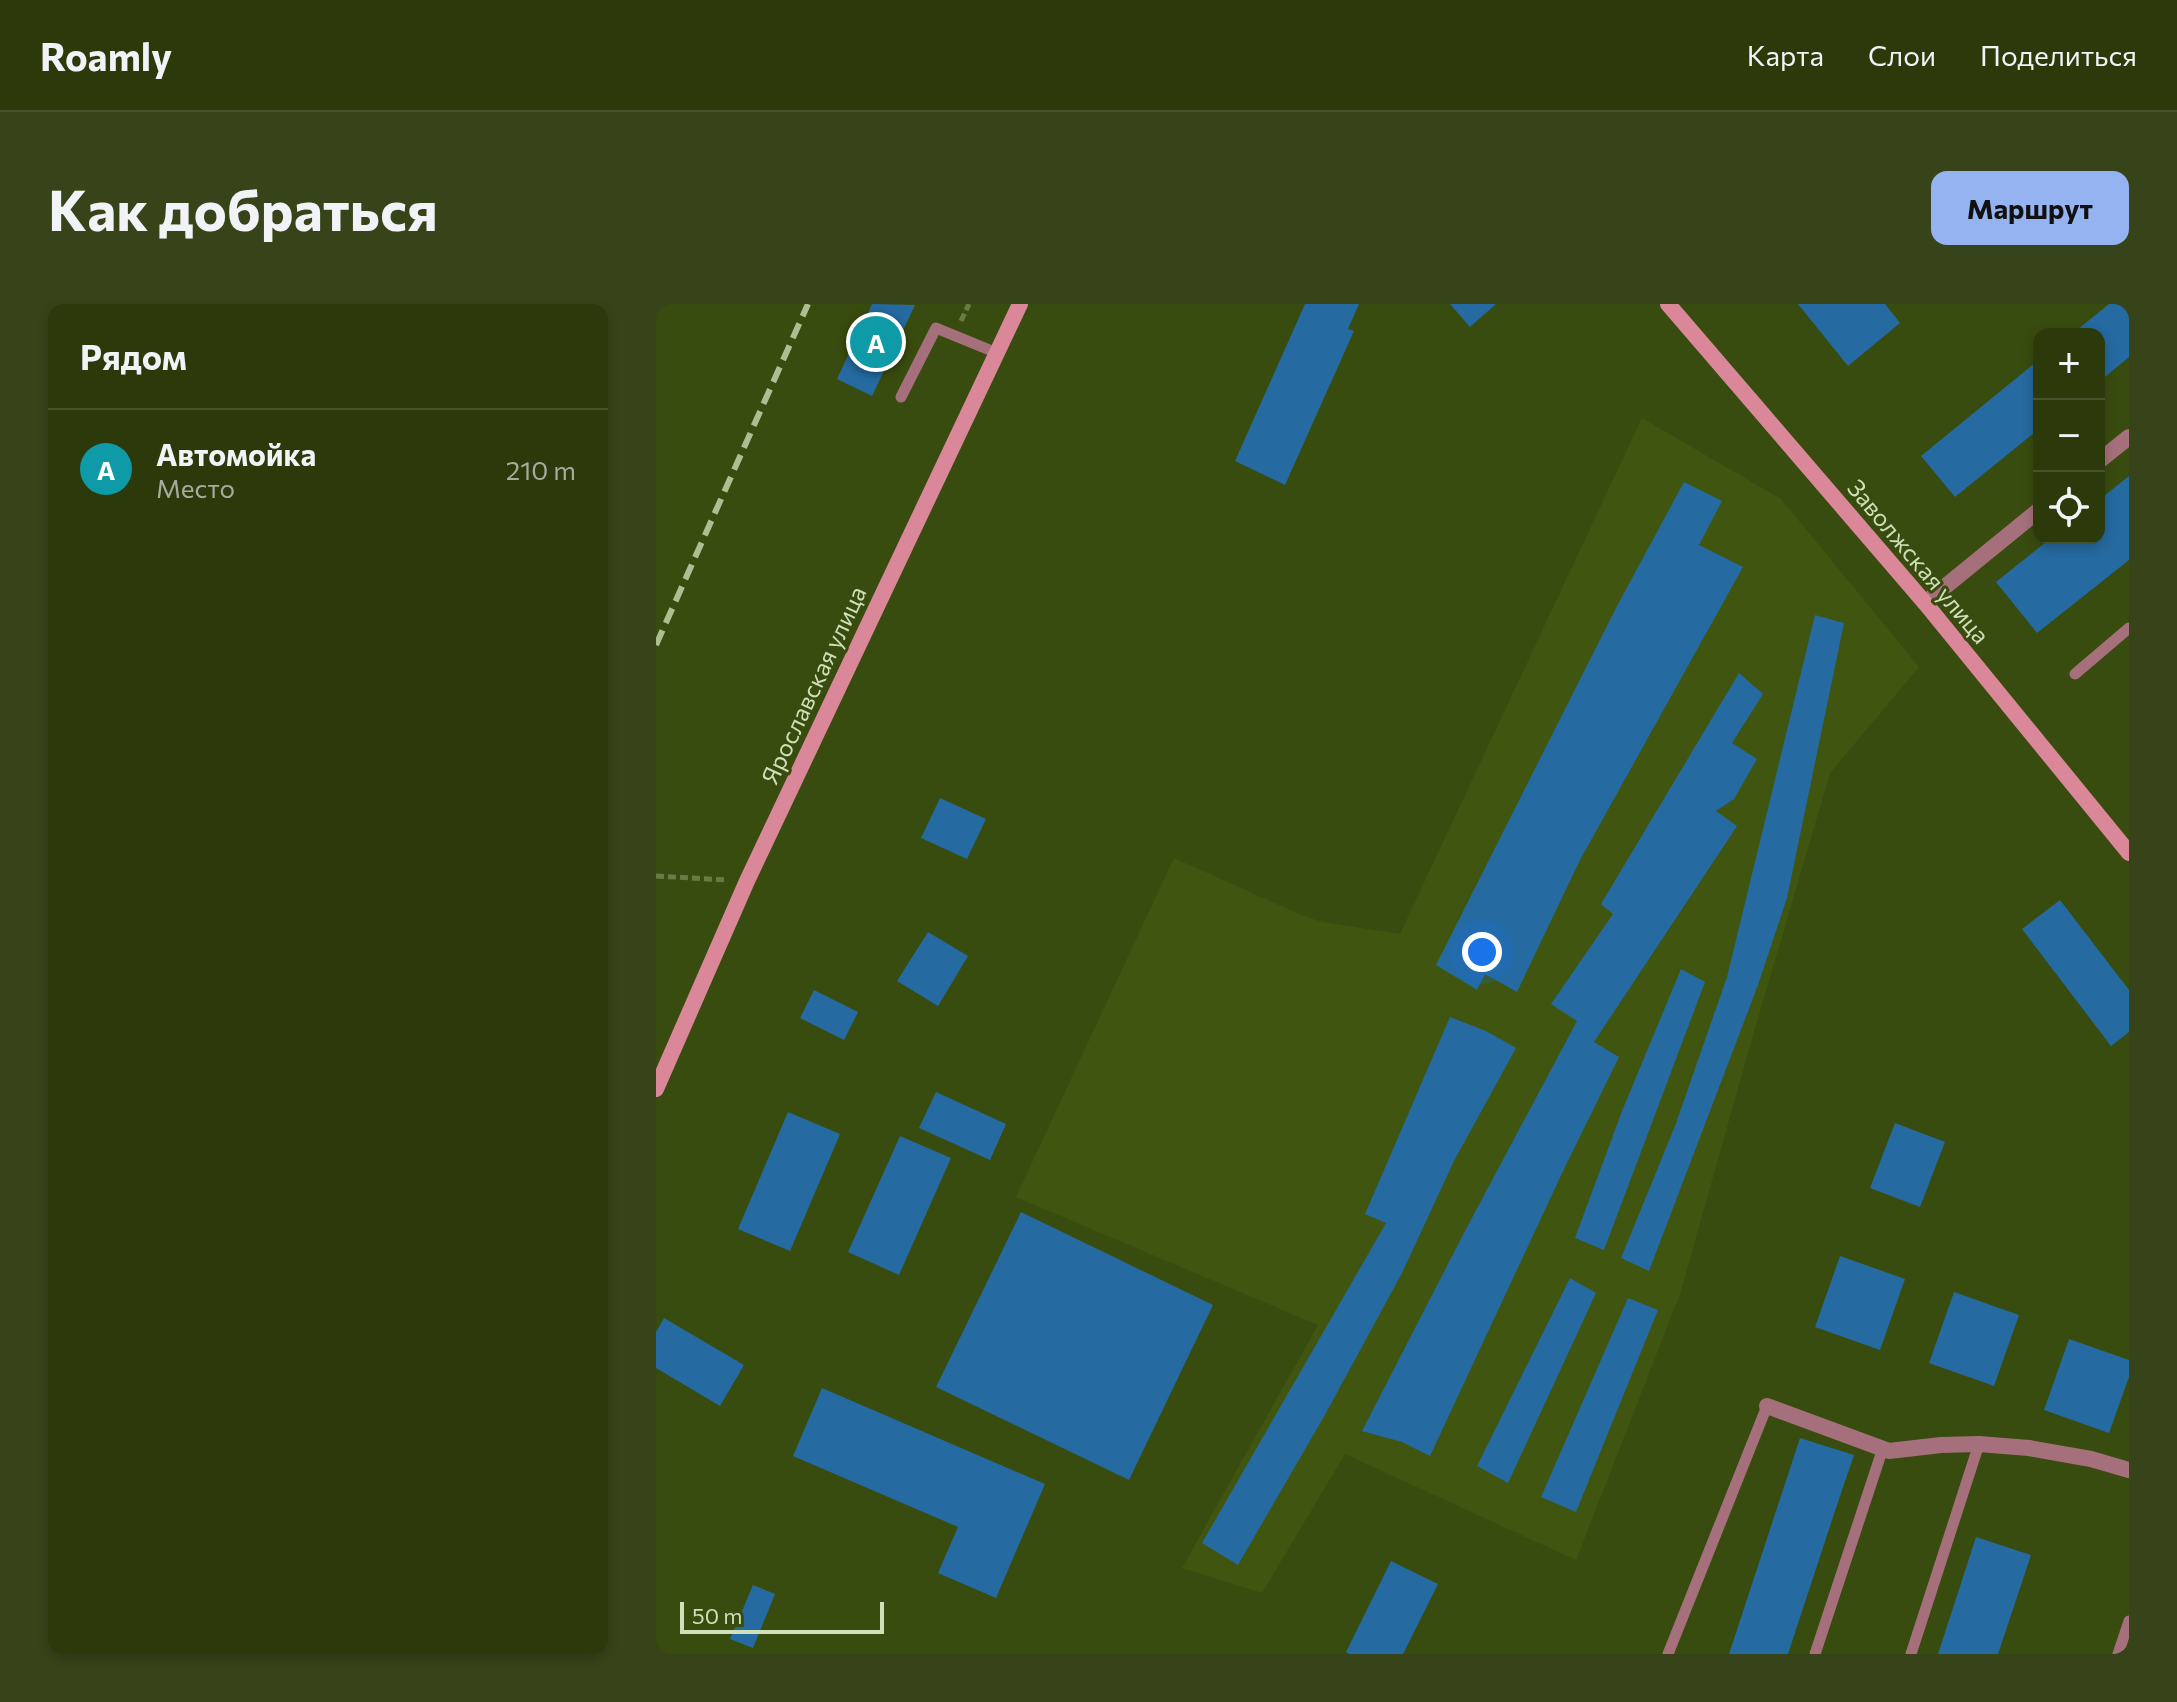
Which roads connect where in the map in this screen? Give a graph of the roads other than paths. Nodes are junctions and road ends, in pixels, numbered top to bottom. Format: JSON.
{"nodes":[{"id":1,"x":1020,"y":304,"type":"edge"},
{"id":2,"x":1668,"y":304,"type":"edge"},
{"id":3,"x":997,"y":353,"type":"junction"},
{"id":4,"x":901,"y":397,"type":"dead end"},
{"id":5,"x":2129,"y":437,"type":"edge"},
{"id":6,"x":2105,"y":456,"type":"edge"},
{"id":7,"x":2033,"y":515,"type":"edge"},
{"id":8,"x":1925,"y":603,"type":"junction"},
{"id":9,"x":2129,"y":628,"type":"edge"},
{"id":10,"x":2075,"y":674,"type":"dead end"},
{"id":11,"x":2129,"y":853,"type":"edge"},
{"id":12,"x":656,"y":1089,"type":"edge"},
{"id":13,"x":1767,"y":1406,"type":"joint"},
{"id":14,"x":1979,"y":1444,"type":"junction"},
{"id":15,"x":1883,"y":1448,"type":"junction"},
{"id":16,"x":2129,"y":1470,"type":"edge"},
{"id":17,"x":2129,"y":1621,"type":"edge"},
{"id":18,"x":1668,"y":1654,"type":"edge"},
{"id":19,"x":1815,"y":1654,"type":"edge"},
{"id":20,"x":1911,"y":1654,"type":"edge"},
{"id":21,"x":2118,"y":1654,"type":"edge"}],
"edges":[{"from":1,"to":3,"type":"main road","name":"Ярославская улица"},
{"from":2,"to":8,"type":"main road","name":"Заволжская улица"},
{"from":3,"to":4,"type":"lane"},
{"from":3,"to":12,"type":"main road","name":"Ярославская улица"},
{"from":5,"to":6,"type":"street"},
{"from":7,"to":8,"type":"street"},
{"from":8,"to":11,"type":"main road","name":"Заволжская улица"},
{"from":9,"to":10,"type":"lane"},
{"from":13,"to":15,"type":"street"},
{"from":13,"to":18,"type":"lane"},
{"from":14,"to":15,"type":"street"},
{"from":14,"to":16,"type":"street"},
{"from":14,"to":20,"type":"lane"},
{"from":15,"to":19,"type":"lane"},
{"from":17,"to":21,"type":"lane"}]}
